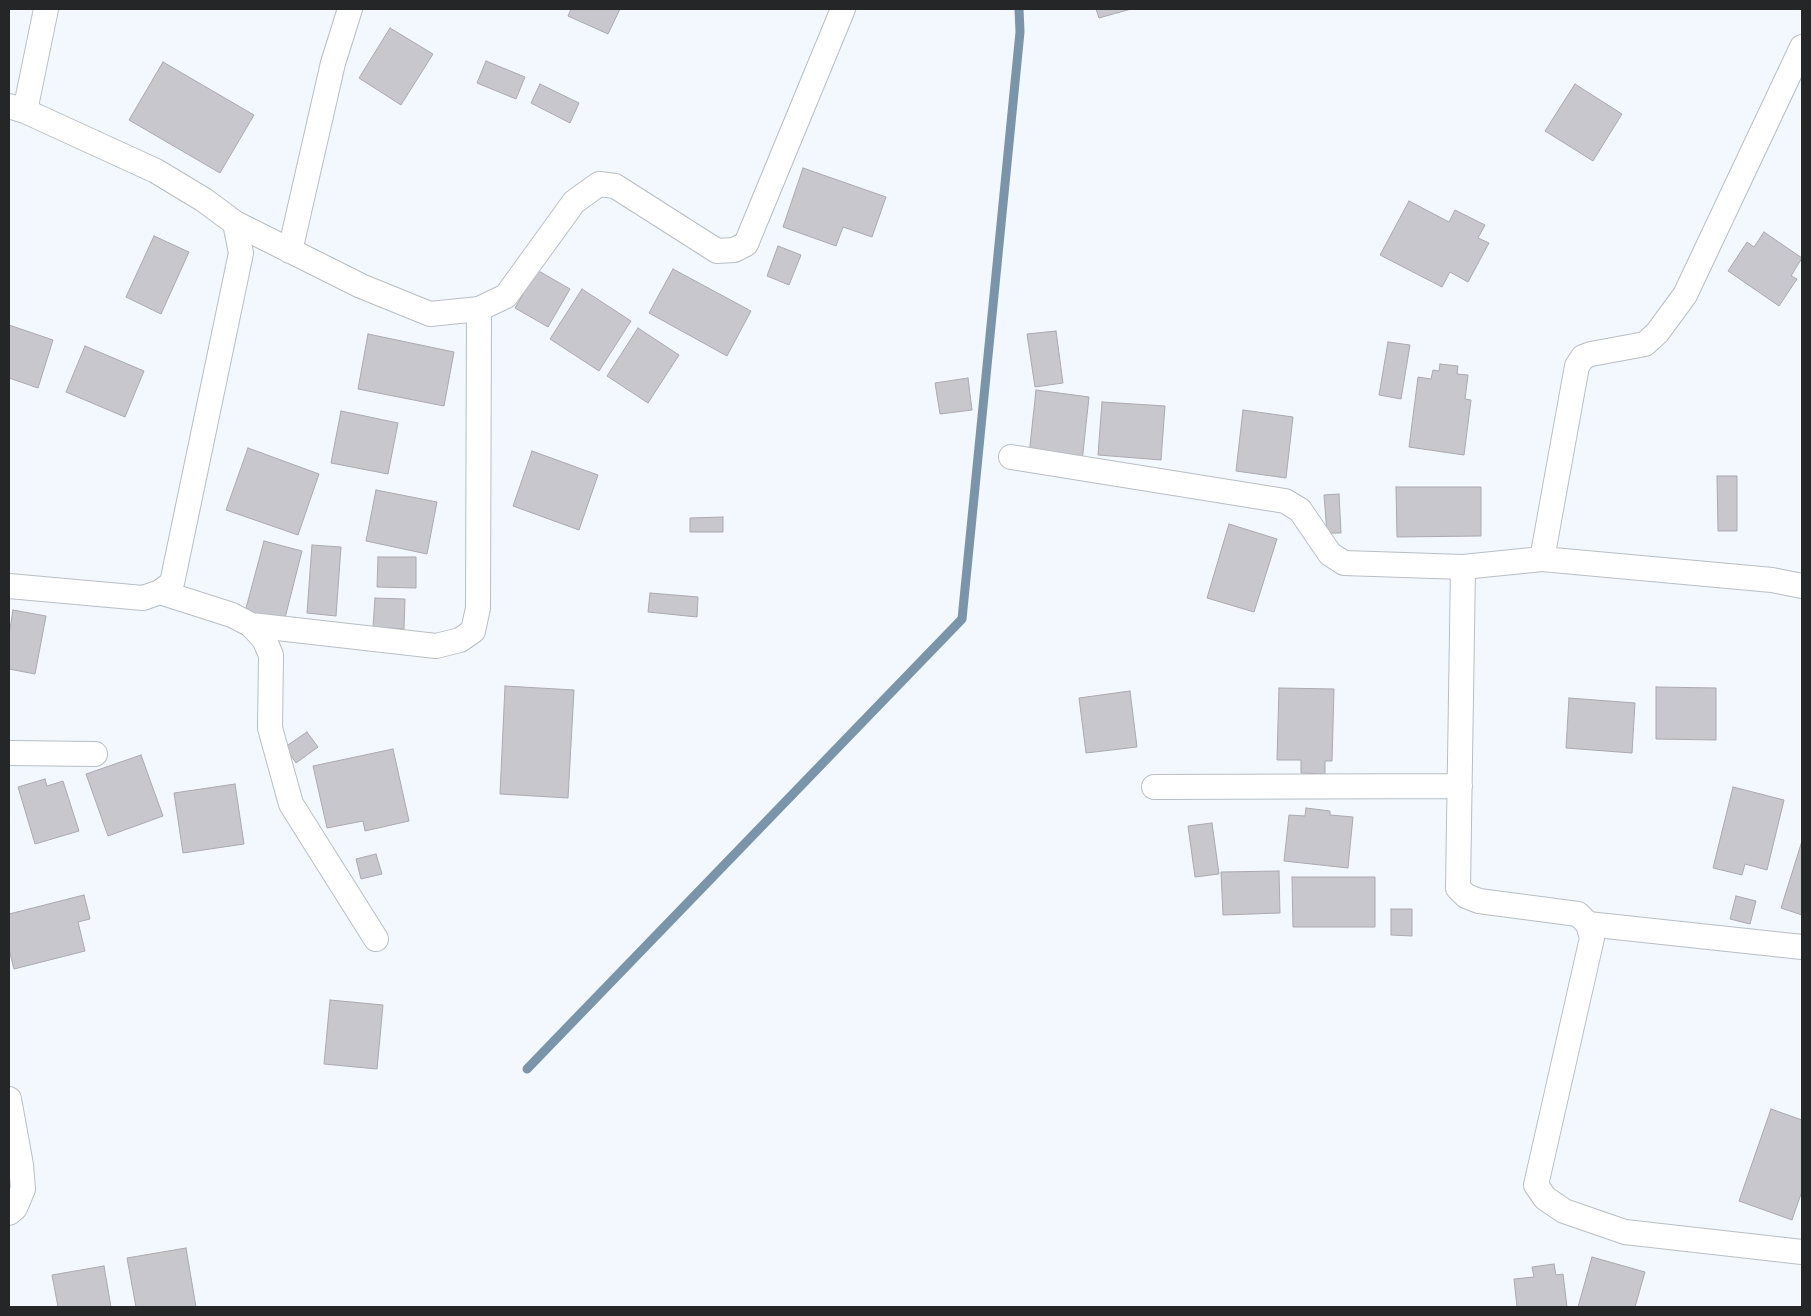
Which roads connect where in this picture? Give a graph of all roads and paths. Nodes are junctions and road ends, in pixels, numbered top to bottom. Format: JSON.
{"nodes":[{"id":1,"x":46,"y":9,"type":"edge"},
{"id":2,"x":350,"y":9,"type":"edge"},
{"id":3,"x":843,"y":9,"type":"edge"},
{"id":4,"x":1801,"y":52,"type":"edge"},
{"id":5,"x":17,"y":109,"type":"edge"},
{"id":6,"x":235,"y":222,"type":"junction"},
{"id":7,"x":290,"y":251,"type":"junction"},
{"id":8,"x":480,"y":309,"type":"junction"},
{"id":9,"x":1011,"y":457,"type":"dead end"},
{"id":10,"x":1542,"y":559,"type":"junction"},
{"id":11,"x":1463,"y":567,"type":"junction"},
{"id":12,"x":9,"y":586,"type":"edge"},
{"id":13,"x":1802,"y":586,"type":"edge"},
{"id":14,"x":160,"y":592,"type":"junction"},
{"id":15,"x":251,"y":625,"type":"junction"},
{"id":16,"x":9,"y":753,"type":"edge"},
{"id":17,"x":95,"y":754,"type":"dead end"},
{"id":18,"x":1460,"y":786,"type":"junction"},
{"id":19,"x":1154,"y":787,"type":"dead end"},
{"id":20,"x":1588,"y":924,"type":"junction"},
{"id":21,"x":376,"y":940,"type":"dead end"},
{"id":22,"x":1802,"y":947,"type":"edge"},
{"id":23,"x":9,"y":1099,"type":"edge"},
{"id":24,"x":9,"y":1213,"type":"edge"},
{"id":25,"x":1802,"y":1252,"type":"edge"}],
"edges":[{"from":1,"to":5,"type":"street"},
{"from":2,"to":7,"type":"street"},
{"from":3,"to":8,"type":"street"},
{"from":4,"to":10,"type":"street"},
{"from":5,"to":6,"type":"street"},
{"from":6,"to":7,"type":"street"},
{"from":6,"to":14,"type":"street"},
{"from":7,"to":8,"type":"street"},
{"from":8,"to":15,"type":"street"},
{"from":9,"to":11,"type":"street"},
{"from":10,"to":11,"type":"street"},
{"from":10,"to":13,"type":"street"},
{"from":11,"to":18,"type":"street"},
{"from":12,"to":14,"type":"street"},
{"from":14,"to":15,"type":"street"},
{"from":15,"to":21,"type":"street"},
{"from":16,"to":17,"type":"street"},
{"from":18,"to":19,"type":"street"},
{"from":18,"to":20,"type":"street"},
{"from":20,"to":22,"type":"street"},
{"from":20,"to":25,"type":"street"},
{"from":23,"to":24,"type":"street"}]}
